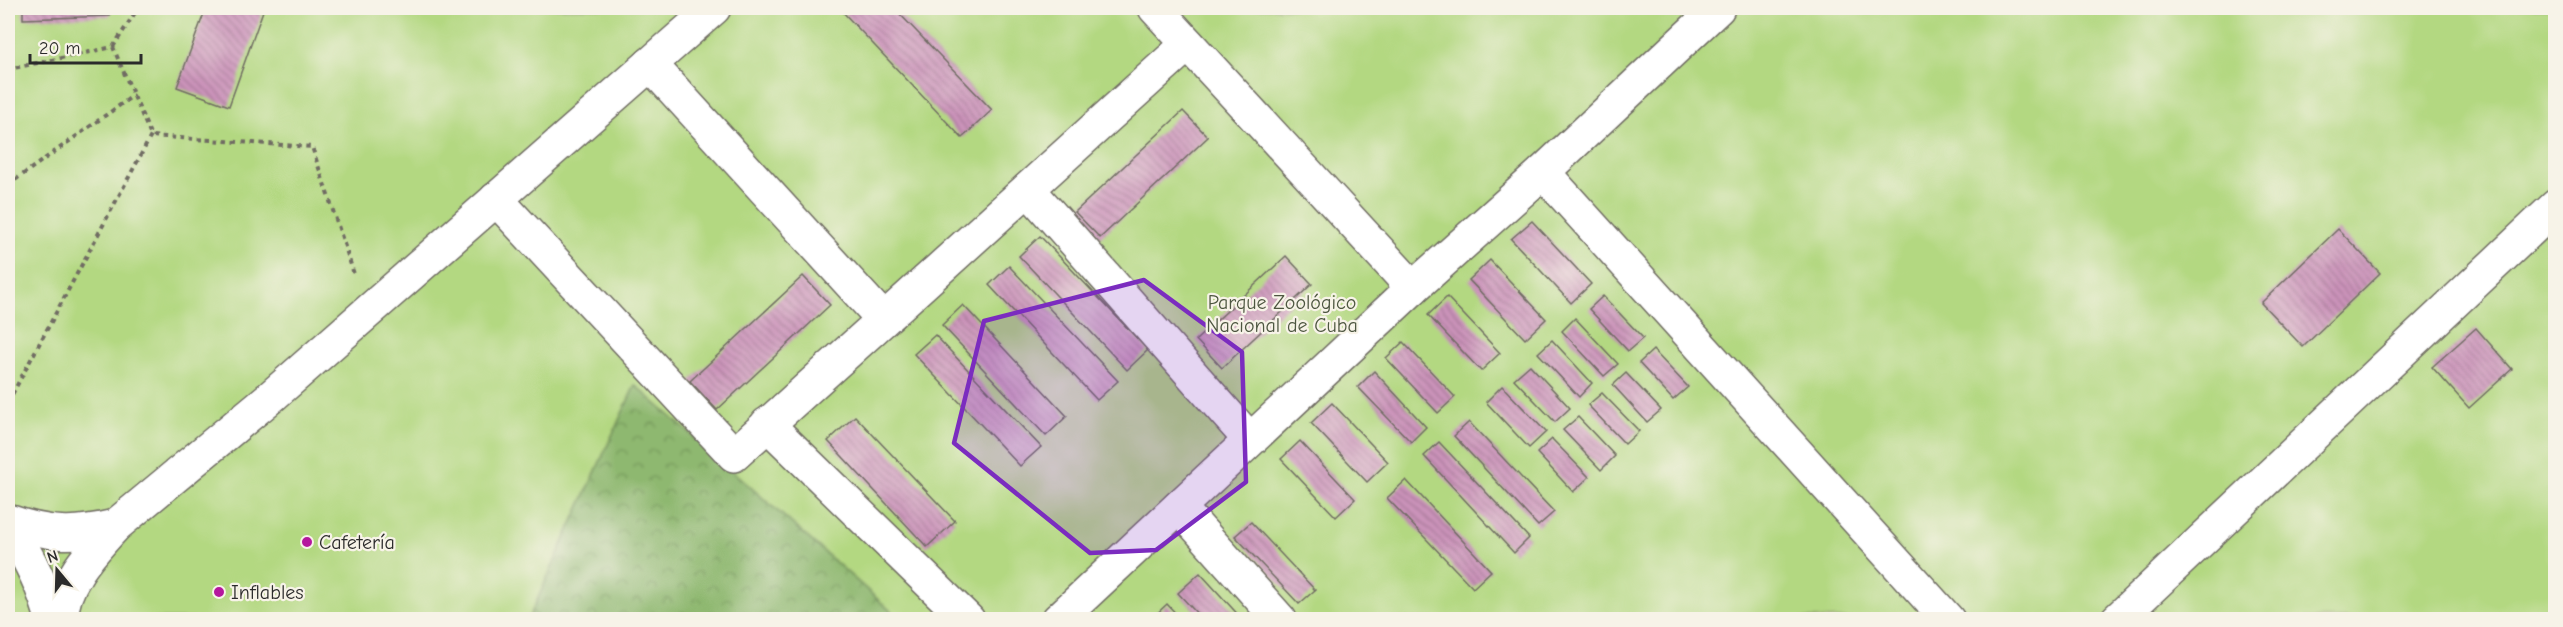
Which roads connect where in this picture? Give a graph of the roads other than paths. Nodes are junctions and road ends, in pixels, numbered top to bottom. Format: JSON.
{"nodes":[{"id":1,"x":714,"y":8,"type":"edge"},
{"id":2,"x":1155,"y":8,"type":"edge"},
{"id":3,"x":1718,"y":8,"type":"edge"},
{"id":4,"x":1188,"y":44,"type":"junction"},
{"id":5,"x":650,"y":64,"type":"junction"},
{"id":6,"x":1543,"y":172,"type":"junction"},
{"id":7,"x":1028,"y":189,"type":"junction"},
{"id":8,"x":496,"y":199,"type":"junction"},
{"id":9,"x":2556,"y":206,"type":"edge"},
{"id":10,"x":1413,"y":288,"type":"junction"},
{"id":11,"x":883,"y":319,"type":"junction"},
{"id":12,"x":767,"y":424,"type":"junction"},
{"id":13,"x":1250,"y":440,"type":"junction"},
{"id":14,"x":1179,"y":507,"type":"junction"},
{"id":15,"x":8,"y":523,"type":"edge"},
{"id":16,"x":116,"y":526,"type":"junction"},
{"id":17,"x":52,"y":620,"type":"edge"},
{"id":18,"x":61,"y":620,"type":"edge"},
{"id":19,"x":968,"y":620,"type":"edge"},
{"id":20,"x":1058,"y":620,"type":"edge"},
{"id":21,"x":1280,"y":620,"type":"edge"},
{"id":22,"x":1948,"y":620,"type":"edge"},
{"id":23,"x":2117,"y":620,"type":"edge"}],
"edges":[{"from":1,"to":5,"type":"street"},
{"from":2,"to":4,"type":"street"},
{"from":3,"to":6,"type":"street"},
{"from":4,"to":7,"type":"street"},
{"from":4,"to":10,"type":"street"},
{"from":5,"to":8,"type":"street"},
{"from":5,"to":11,"type":"street"},
{"from":6,"to":10,"type":"street"},
{"from":6,"to":22,"type":"street"},
{"from":7,"to":11,"type":"street"},
{"from":7,"to":13,"type":"street"},
{"from":8,"to":12,"type":"street"},
{"from":8,"to":16,"type":"street"},
{"from":9,"to":23,"type":"street"},
{"from":10,"to":13,"type":"street"},
{"from":11,"to":12,"type":"street"},
{"from":12,"to":19,"type":"street"},
{"from":13,"to":14,"type":"street"},
{"from":14,"to":20,"type":"street"},
{"from":14,"to":21,"type":"street"},
{"from":15,"to":16,"type":"street"},
{"from":15,"to":17,"type":"street"},
{"from":16,"to":18,"type":"street"}]}
